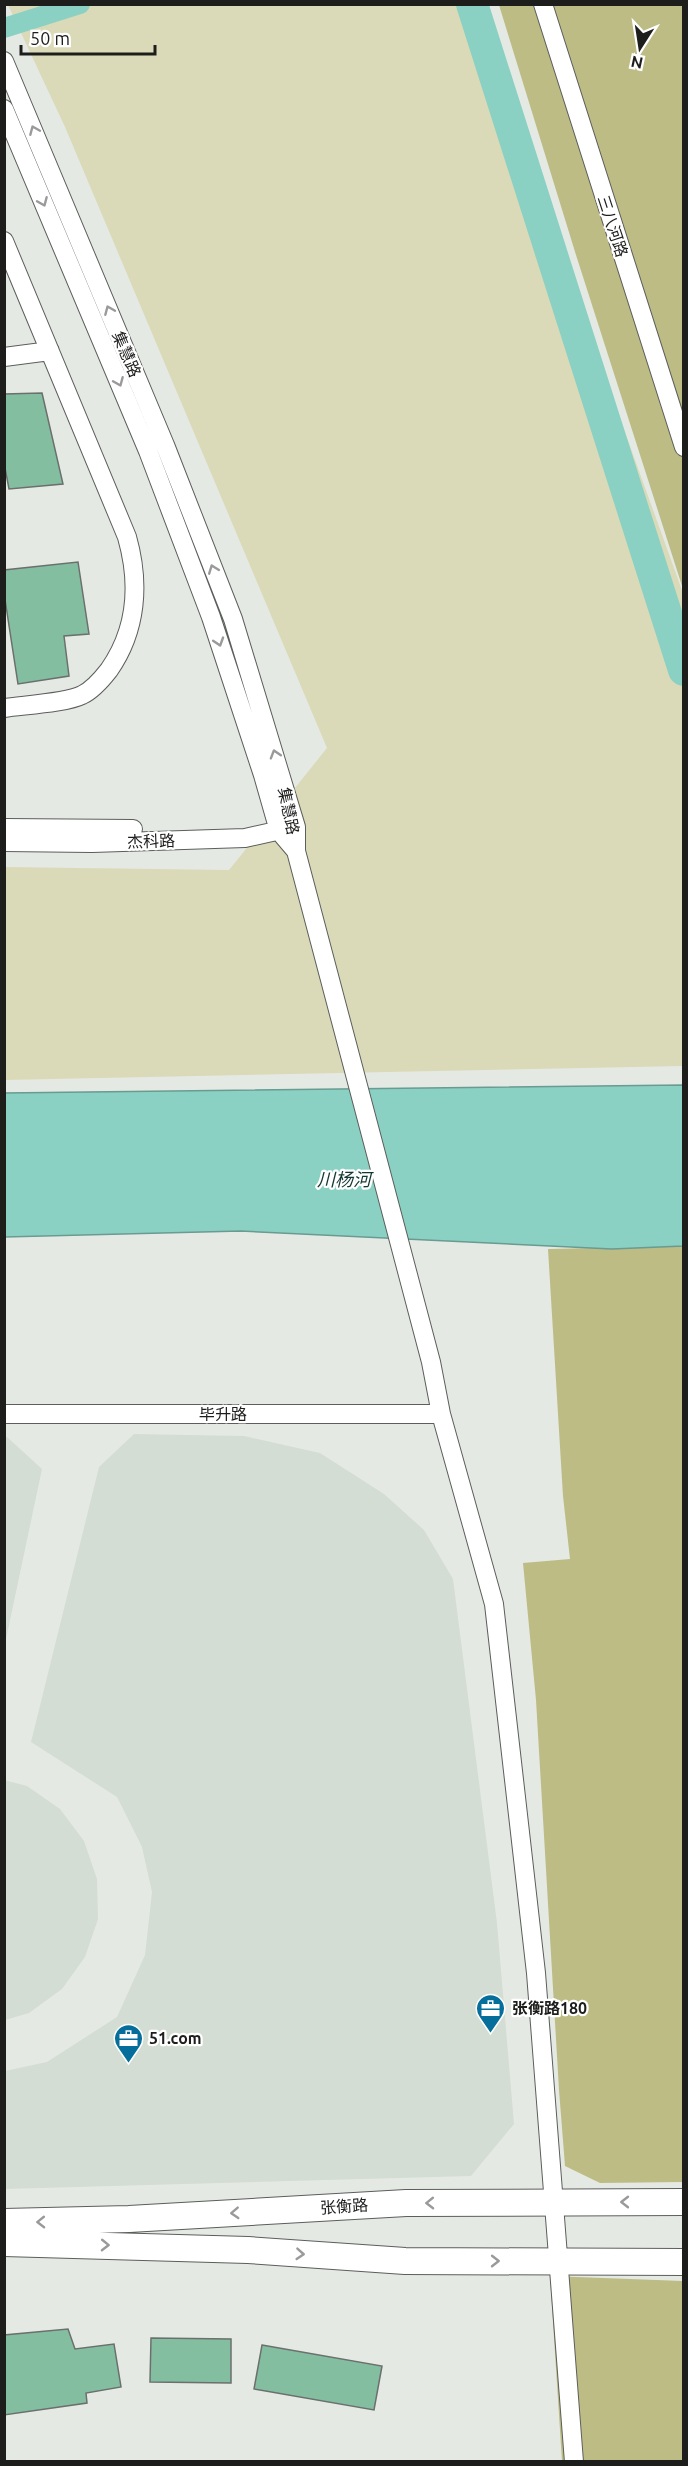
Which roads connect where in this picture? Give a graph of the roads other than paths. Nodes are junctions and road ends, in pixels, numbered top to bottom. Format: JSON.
{"nodes":[{"id":1,"x":543,"y":4,"type":"edge"},
{"id":2,"x":4,"y":61,"type":"edge"},
{"id":3,"x":4,"y":109,"type":"edge"},
{"id":4,"x":4,"y":241,"type":"edge"},
{"id":5,"x":50,"y":351,"type":"junction"},
{"id":6,"x":4,"y":357,"type":"edge"},
{"id":7,"x":684,"y":447,"type":"edge"},
{"id":8,"x":4,"y":708,"type":"edge"},
{"id":9,"x":286,"y":823,"type":"junction"},
{"id":10,"x":4,"y":828,"type":"edge"},
{"id":11,"x":4,"y":842,"type":"edge"},
{"id":12,"x":4,"y":1414,"type":"edge"},
{"id":13,"x":441,"y":1414,"type":"junction"},
{"id":14,"x":554,"y":2201,"type":"junction"},
{"id":15,"x":684,"y":2202,"type":"edge"},
{"id":16,"x":4,"y":2222,"type":"edge"},
{"id":17,"x":4,"y":2243,"type":"edge"},
{"id":18,"x":559,"y":2261,"type":"junction"},
{"id":19,"x":684,"y":2262,"type":"edge"},
{"id":20,"x":574,"y":2462,"type":"edge"}],
"edges":[{"from":1,"to":7,"type":"street","name":"三八河路"},
{"from":9,"to":2,"type":"street","name":"集慧路","one_way":true},
{"from":3,"to":9,"type":"street","name":"集慧路","one_way":true},
{"from":4,"to":5,"type":"street"},
{"from":5,"to":6,"type":"street"},
{"from":5,"to":8,"type":"street"},
{"from":9,"to":10,"type":"street","name":"杰科路"},
{"from":9,"to":11,"type":"street","name":"杰科路"},
{"from":9,"to":13,"type":"street","name":"集慧路"},
{"from":12,"to":13,"type":"street","name":"毕升路"},
{"from":13,"to":14,"type":"street"},
{"from":15,"to":14,"type":"main road","name":"张衡路","one_way":true},
{"from":14,"to":16,"type":"main road","name":"张衡路","one_way":true},
{"from":14,"to":18,"type":"street"},
{"from":17,"to":18,"type":"main road","one_way":true},
{"from":18,"to":19,"type":"main road"},
{"from":18,"to":20,"type":"street"}]}
